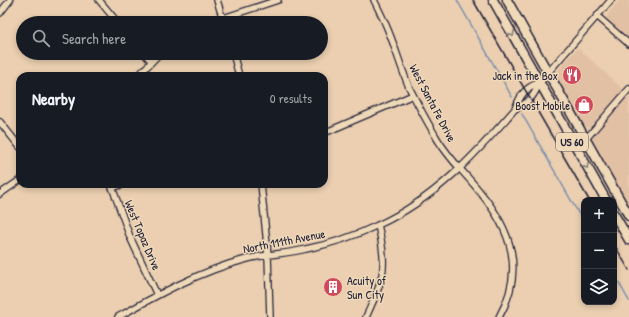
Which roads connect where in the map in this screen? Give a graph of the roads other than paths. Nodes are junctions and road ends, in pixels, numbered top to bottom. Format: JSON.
{"nodes":[{"id":1,"x":10,"y":0,"type":"edge"},
{"id":2,"x":99,"y":0,"type":"edge"},
{"id":3,"x":217,"y":0,"type":"edge"},
{"id":4,"x":278,"y":0,"type":"edge"},
{"id":5,"x":374,"y":0,"type":"edge"},
{"id":6,"x":493,"y":0,"type":"edge"},
{"id":7,"x":507,"y":0,"type":"edge"},
{"id":8,"x":611,"y":0,"type":"edge"},
{"id":9,"x":0,"y":13,"type":"edge"},
{"id":10,"x":112,"y":16,"type":"edge"},
{"id":11,"x":222,"y":16,"type":"edge"},
{"id":12,"x":234,"y":16,"type":"edge"},
{"id":13,"x":597,"y":16,"type":"junction"},
{"id":14,"x":629,"y":44,"type":"edge"},
{"id":15,"x":235,"y":60,"type":"edge"},
{"id":16,"x":151,"y":61,"type":"edge"},
{"id":17,"x":141,"y":72,"type":"edge"},
{"id":18,"x":238,"y":72,"type":"edge"},
{"id":19,"x":547,"y":73,"type":"junction"},
{"id":20,"x":539,"y":83,"type":"junction"},
{"id":21,"x":629,"y":89,"type":"edge"},
{"id":22,"x":413,"y":95,"type":"junction"},
{"id":23,"x":0,"y":122,"type":"edge"},
{"id":24,"x":328,"y":131,"type":"edge"},
{"id":25,"x":585,"y":140,"type":"junction"},
{"id":26,"x":16,"y":142,"type":"edge"},
{"id":27,"x":459,"y":170,"type":"junction"},
{"id":28,"x":16,"y":183,"type":"edge"},
{"id":29,"x":113,"y":188,"type":"edge"},
{"id":30,"x":260,"y":188,"type":"edge"},
{"id":31,"x":0,"y":194,"type":"edge"},
{"id":32,"x":604,"y":197,"type":"edge"},
{"id":33,"x":629,"y":216,"type":"edge"},
{"id":34,"x":617,"y":219,"type":"edge"},
{"id":35,"x":378,"y":225,"type":"junction"},
{"id":36,"x":629,"y":240,"type":"edge"},
{"id":37,"x":268,"y":254,"type":"junction"},
{"id":38,"x":157,"y":295,"type":"junction"},
{"id":39,"x":118,"y":317,"type":"edge"},
{"id":40,"x":270,"y":317,"type":"edge"},
{"id":41,"x":366,"y":317,"type":"edge"},
{"id":42,"x":499,"y":317,"type":"edge"}],
"edges":[{"from":1,"to":9,"type":"street"},
{"from":2,"to":10,"type":"street"},
{"from":3,"to":11,"type":"street"},
{"from":4,"to":12,"type":"street"},
{"from":5,"to":22,"type":"street","name":"West Santa Fe Drive"},
{"from":6,"to":20,"type":"highway","number":"US 60","one_way":true},
{"from":7,"to":19,"type":"highway","number":"US 60"},
{"from":8,"to":13,"type":"street","name":"North 111th Avenue"},
{"from":13,"to":14,"type":"street"},
{"from":13,"to":19,"type":"street","name":"North 111th Avenue"},
{"from":15,"to":18,"type":"street"},
{"from":16,"to":17,"type":"street"},
{"from":19,"to":20,"type":"street","name":"North 111th Avenue"},
{"from":19,"to":25,"type":"highway","number":"US 60"},
{"from":20,"to":27,"type":"street","name":"North 111th Avenue"},
{"from":20,"to":32,"type":"highway","number":"US 60","one_way":true},
{"from":21,"to":25,"type":"street"},
{"from":22,"to":24,"type":"street"},
{"from":22,"to":27,"type":"street","name":"West Santa Fe Drive"},
{"from":23,"to":26,"type":"street"},
{"from":25,"to":33,"type":"highway","number":"US 60"},
{"from":27,"to":35,"type":"street","name":"North 111th Avenue"},
{"from":27,"to":42,"type":"street","name":"West Santa Fe Drive"},
{"from":28,"to":31,"type":"street"},
{"from":29,"to":38,"type":"street","name":"West Topaz Drive"},
{"from":30,"to":37,"type":"street"},
{"from":34,"to":36,"type":"highway"},
{"from":35,"to":37,"type":"street","name":"North 111th Avenue"},
{"from":35,"to":41,"type":"street"},
{"from":37,"to":38,"type":"street","name":"North 111th Avenue"},
{"from":37,"to":40,"type":"street"},
{"from":38,"to":39,"type":"street","name":"North 111th Avenue"}]}
